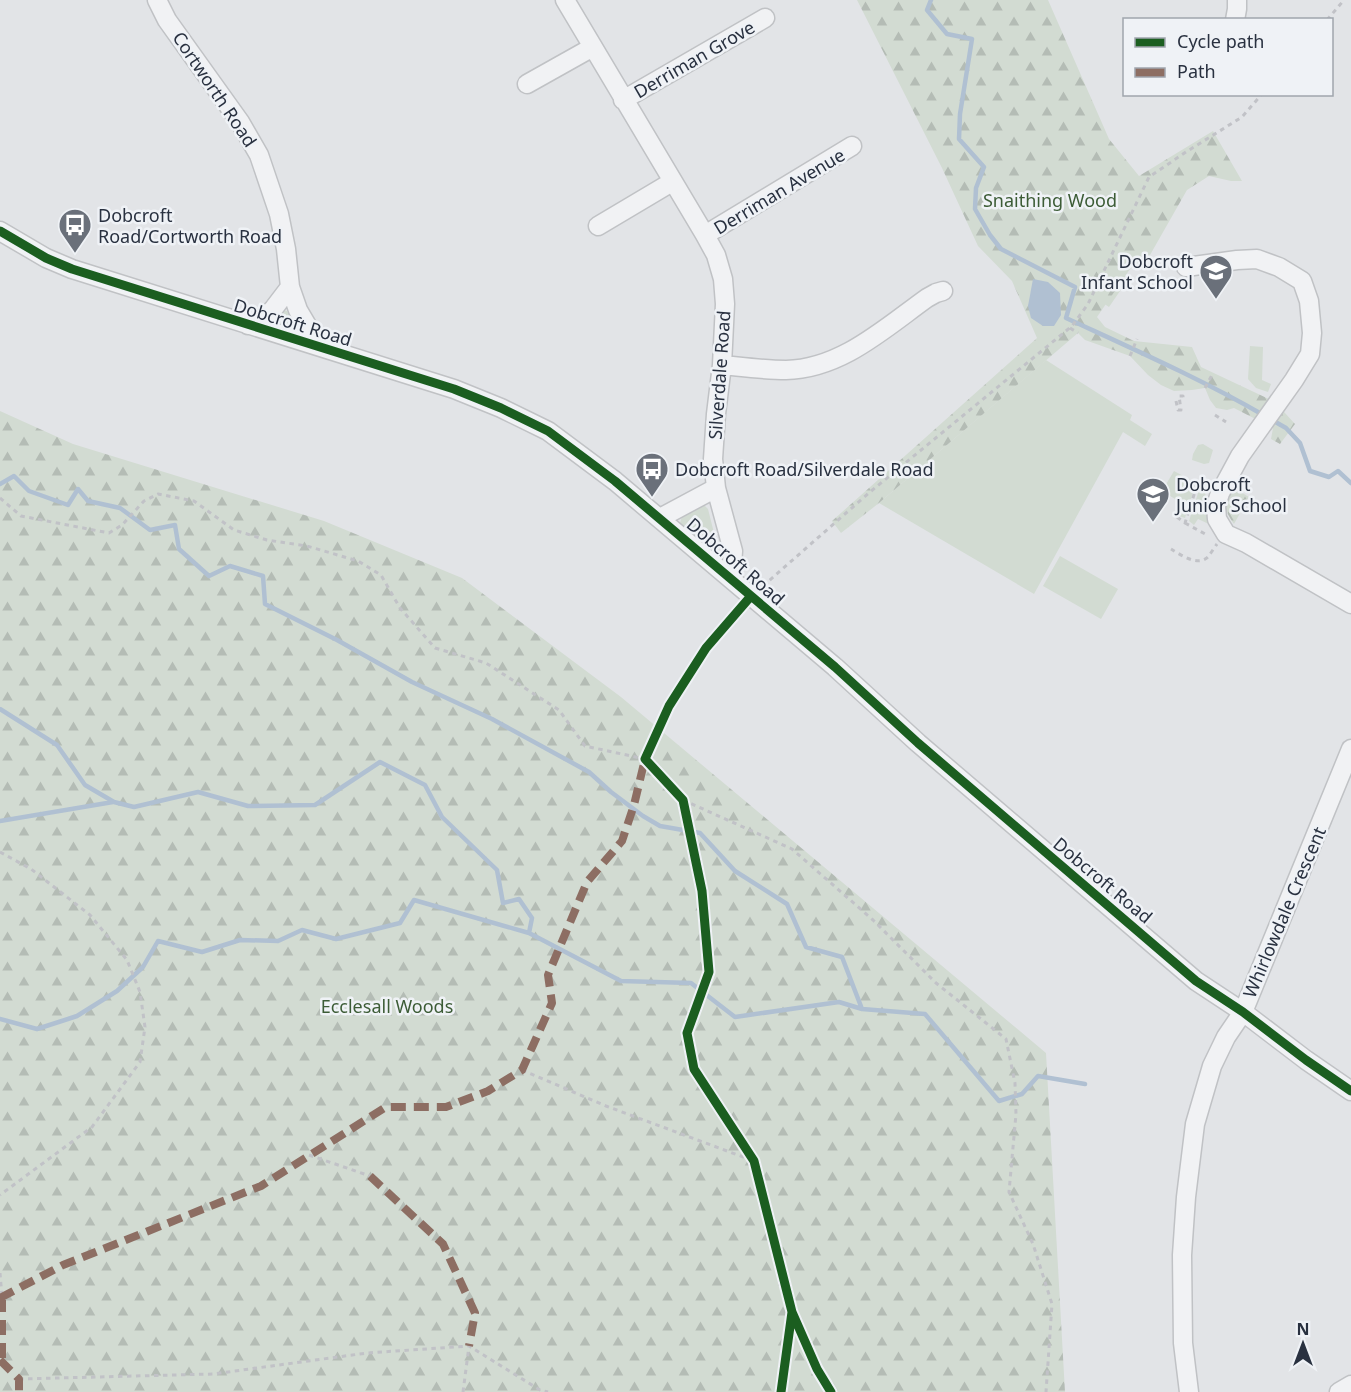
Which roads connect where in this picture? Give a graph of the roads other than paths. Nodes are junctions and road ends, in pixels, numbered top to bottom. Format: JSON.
{"nodes":[{"id":1,"x":157,"y":0,"type":"edge"},
{"id":2,"x":565,"y":0,"type":"edge"},
{"id":3,"x":1237,"y":0,"type":"edge"},
{"id":4,"x":765,"y":18,"type":"dead end"},
{"id":5,"x":1235,"y":18,"type":"edge"},
{"id":6,"x":593,"y":47,"type":"junction"},
{"id":7,"x":527,"y":84,"type":"dead end"},
{"id":8,"x":623,"y":100,"type":"junction"},
{"id":9,"x":852,"y":146,"type":"dead end"},
{"id":10,"x":672,"y":182,"type":"junction"},
{"id":11,"x":598,"y":226,"type":"dead end"},
{"id":12,"x":0,"y":231,"type":"edge"},
{"id":13,"x":705,"y":236,"type":"junction"},
{"id":14,"x":1186,"y":267,"type":"dead end"},
{"id":15,"x":290,"y":286,"type":"junction"},
{"id":16,"x":944,"y":291,"type":"dead end"},
{"id":17,"x":248,"y":325,"type":"junction"},
{"id":18,"x":328,"y":350,"type":"junction"},
{"id":19,"x":722,"y":365,"type":"junction"},
{"id":20,"x":716,"y":488,"type":"junction"},
{"id":21,"x":660,"y":518,"type":"junction"},
{"id":22,"x":731,"y":579,"type":"junction"},
{"id":23,"x":1351,"y":604,"type":"edge"},
{"id":24,"x":1351,"y":748,"type":"edge"},
{"id":25,"x":1243,"y":1012,"type":"junction"},
{"id":26,"x":1351,"y":1091,"type":"edge"},
{"id":27,"x":1351,"y":1384,"type":"edge"},
{"id":28,"x":1189,"y":1392,"type":"edge"},
{"id":29,"x":1339,"y":1392,"type":"edge"}],
"edges":[{"from":1,"to":15,"type":"street","name":"Cortworth Road"},
{"from":2,"to":6,"type":"street","name":"Silverdale Road"},
{"from":3,"to":5,"type":"street"},
{"from":4,"to":8,"type":"street","name":"Derriman Grove"},
{"from":6,"to":7,"type":"street"},
{"from":6,"to":8,"type":"street","name":"Silverdale Road"},
{"from":8,"to":10,"type":"street","name":"Silverdale Road"},
{"from":9,"to":13,"type":"street","name":"Derriman Avenue"},
{"from":10,"to":11,"type":"street"},
{"from":10,"to":13,"type":"street","name":"Silverdale Road"},
{"from":12,"to":17,"type":"street","name":"Dobcroft Road"},
{"from":13,"to":19,"type":"street","name":"Silverdale Road"},
{"from":14,"to":23,"type":"street"},
{"from":15,"to":17,"type":"street"},
{"from":15,"to":18,"type":"street","name":"Cortworth Road"},
{"from":16,"to":19,"type":"street"},
{"from":17,"to":18,"type":"street","name":"Dobcroft Road"},
{"from":18,"to":21,"type":"street","name":"Dobcroft Road"},
{"from":19,"to":20,"type":"street","name":"Silverdale Road"},
{"from":20,"to":21,"type":"street"},
{"from":20,"to":22,"type":"street","name":"Silverdale Road"},
{"from":21,"to":22,"type":"street","name":"Dobcroft Road"},
{"from":22,"to":25,"type":"street","name":"Dobcroft Road"},
{"from":24,"to":25,"type":"street","name":"Whirlowdale Crescent"},
{"from":25,"to":26,"type":"street","name":"Dobcroft Road"},
{"from":25,"to":28,"type":"street","name":"Whirlowdale Crescent"},
{"from":27,"to":29,"type":"street"}]}
